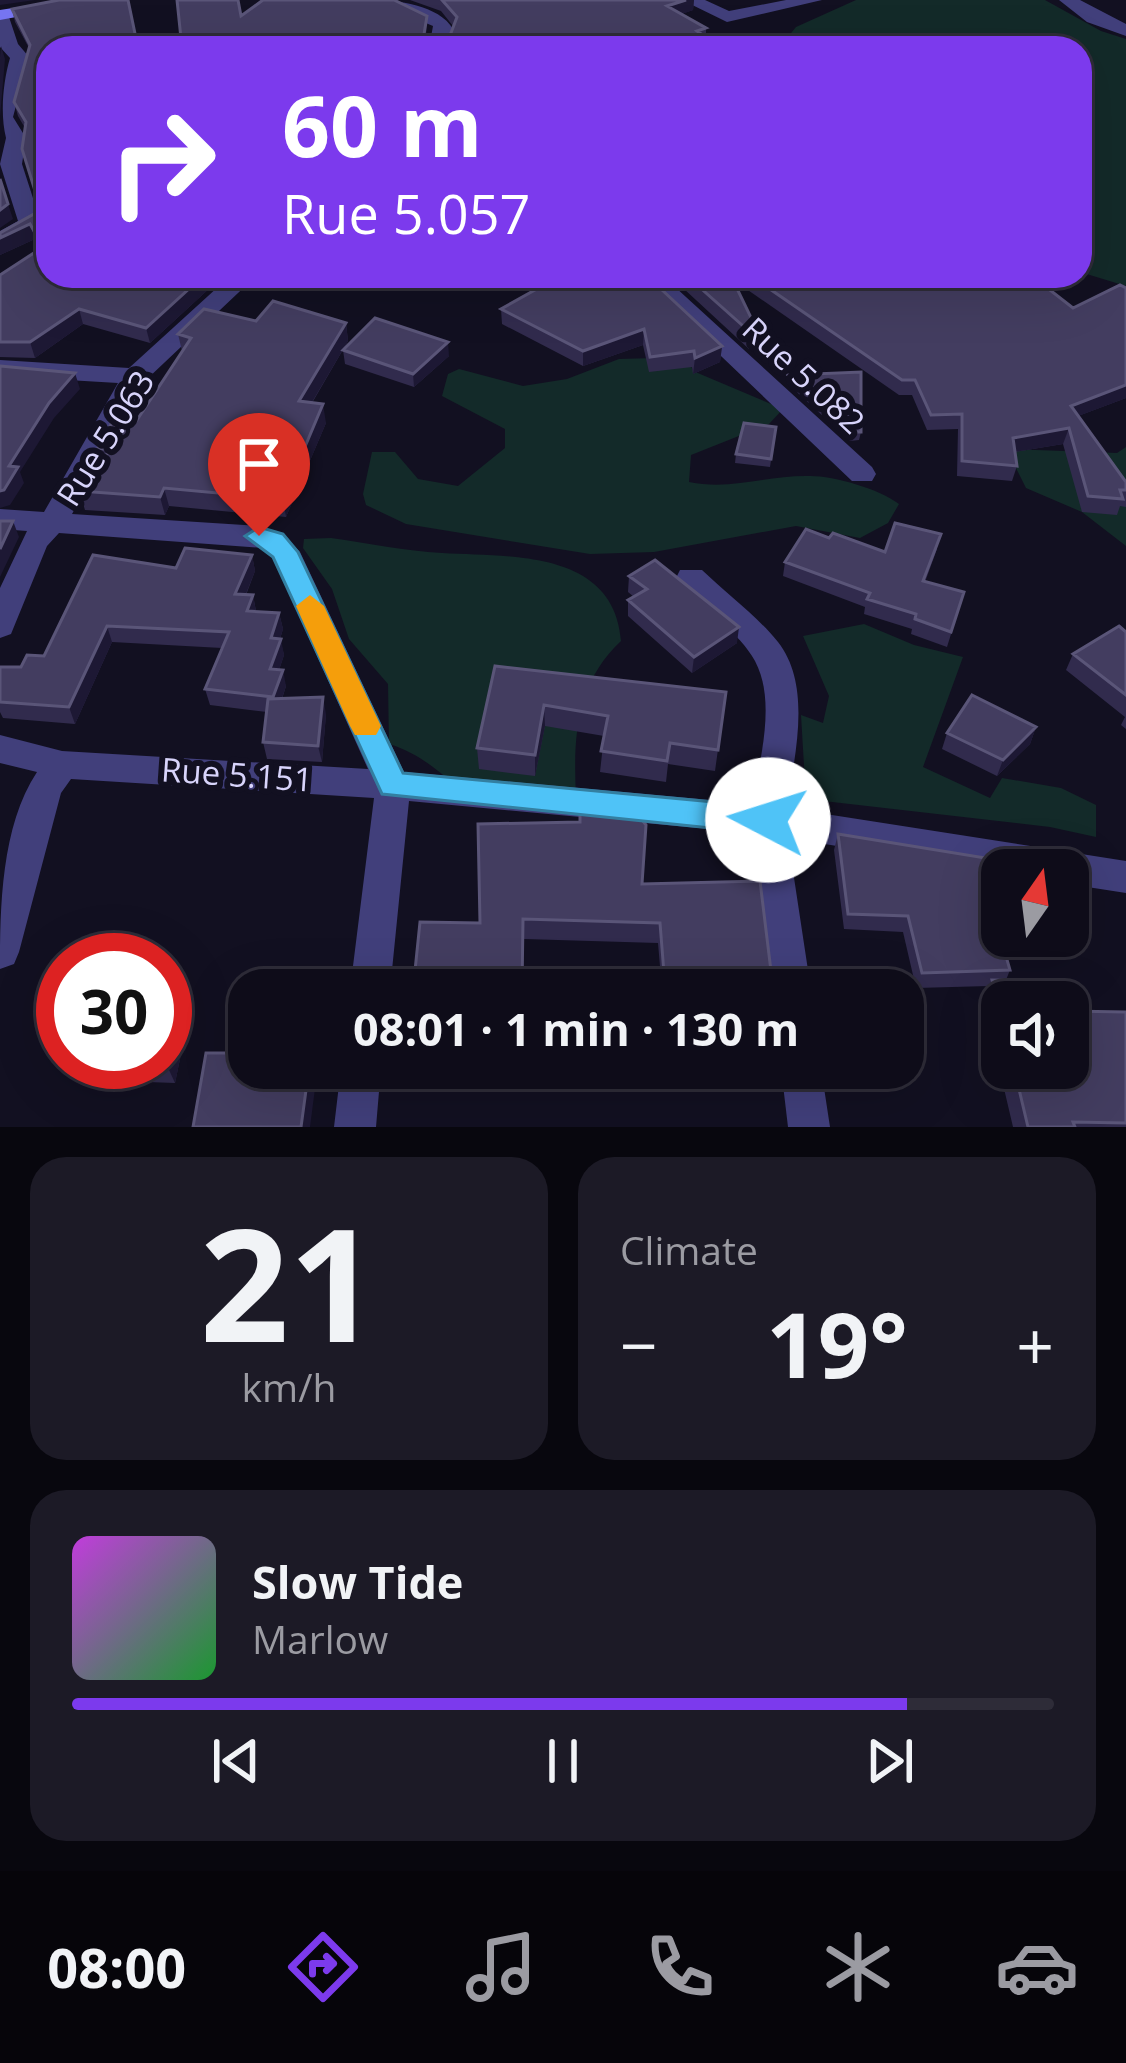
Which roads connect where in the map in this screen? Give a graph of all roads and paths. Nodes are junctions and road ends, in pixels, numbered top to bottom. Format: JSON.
{"nodes":[{"id":1,"x":53,"y":0,"type":"edge"},
{"id":2,"x":99,"y":0,"type":"edge"},
{"id":3,"x":380,"y":0,"type":"edge"},
{"id":4,"x":691,"y":0,"type":"edge"},
{"id":5,"x":813,"y":0,"type":"edge"},
{"id":6,"x":1068,"y":0,"type":"edge"},
{"id":7,"x":0,"y":14,"type":"edge"},
{"id":8,"x":1126,"y":30,"type":"edge"},
{"id":9,"x":442,"y":36,"type":"edge"},
{"id":10,"x":0,"y":240,"type":"edge"},
{"id":11,"x":231,"y":288,"type":"edge"},
{"id":12,"x":662,"y":288,"type":"edge"},
{"id":13,"x":0,"y":368,"type":"edge"},
{"id":14,"x":135,"y":376,"type":"junction"},
{"id":15,"x":862,"y":474,"type":"dead end"},
{"id":16,"x":0,"y":519,"type":"edge"},
{"id":17,"x":53,"y":521,"type":"junction"},
{"id":18,"x":691,"y":578,"type":"dead end"},
{"id":19,"x":0,"y":626,"type":"edge"},
{"id":20,"x":0,"y":749,"type":"edge"},
{"id":21,"x":62,"y":765,"type":"junction"},
{"id":22,"x":393,"y":785,"type":"junction"},
{"id":23,"x":768,"y":820,"type":"junction"},
{"id":24,"x":1126,"y":877,"type":"edge"},
{"id":25,"x":0,"y":952,"type":"edge"},
{"id":26,"x":372,"y":969,"type":"edge"},
{"id":27,"x":788,"y":969,"type":"edge"},
{"id":28,"x":360,"y":1089,"type":"edge"},
{"id":29,"x":804,"y":1089,"type":"edge"},
{"id":30,"x":355,"y":1127,"type":"edge"},
{"id":31,"x":809,"y":1127,"type":"edge"}],
"edges":[{"from":1,"to":7,"type":"main road"},
{"from":2,"to":7,"type":"main road"},
{"from":3,"to":9,"type":"street"},
{"from":4,"to":5,"type":"street"},
{"from":6,"to":8,"type":"street"},
{"from":7,"to":10,"type":"street"},
{"from":11,"to":14,"type":"street","name":"Rue 5.063"},
{"from":12,"to":15,"type":"street","name":"Rue 5.082"},
{"from":13,"to":14,"type":"street"},
{"from":14,"to":17,"type":"street","name":"Rue 5.063"},
{"from":16,"to":17,"type":"street"},
{"from":17,"to":19,"type":"street","name":"Rue 5.063"},
{"from":17,"to":22,"type":"street"},
{"from":18,"to":23,"type":"street"},
{"from":20,"to":21,"type":"street"},
{"from":21,"to":22,"type":"street","name":"Rue 5.151"},
{"from":21,"to":25,"type":"street"},
{"from":22,"to":23,"type":"street","name":"Rue 5.151"},
{"from":22,"to":26,"type":"street"},
{"from":23,"to":24,"type":"street","name":"Rue 5.151"},
{"from":23,"to":27,"type":"street"},
{"from":28,"to":30,"type":"street"},
{"from":29,"to":31,"type":"street"}]}
